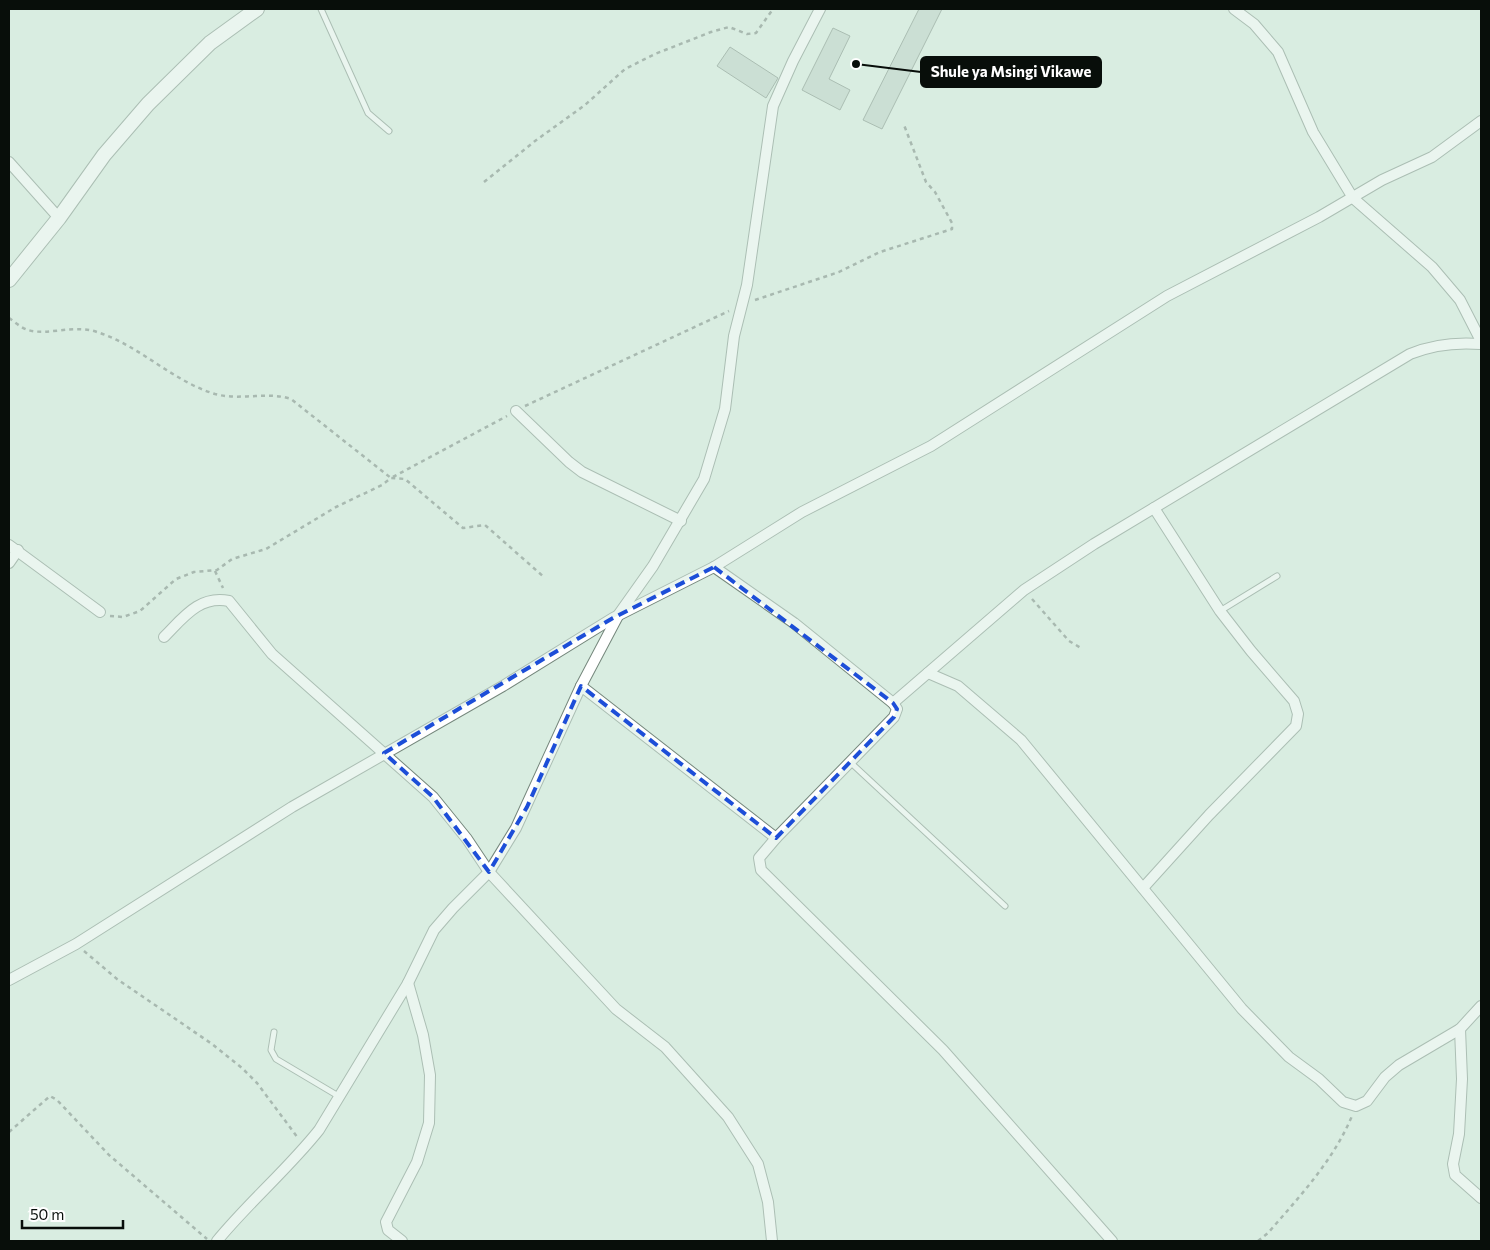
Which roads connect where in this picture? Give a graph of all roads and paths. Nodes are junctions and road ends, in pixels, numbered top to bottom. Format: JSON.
{"nodes":[{"id":1,"x":257,"y":9,"type":"edge"},
{"id":2,"x":321,"y":9,"type":"edge"},
{"id":3,"x":773,"y":9,"type":"edge"},
{"id":4,"x":820,"y":9,"type":"edge"},
{"id":5,"x":1234,"y":9,"type":"edge"},
{"id":6,"x":1481,"y":121,"type":"edge"},
{"id":7,"x":904,"y":125,"type":"dead end"},
{"id":8,"x":390,"y":131,"type":"dead end"},
{"id":9,"x":9,"y":162,"type":"edge"},
{"id":10,"x":484,"y":182,"type":"dead end"},
{"id":11,"x":1354,"y":198,"type":"junction"},
{"id":12,"x":59,"y":218,"type":"junction"},
{"id":13,"x":9,"y":280,"type":"edge"},
{"id":14,"x":742,"y":304,"type":"junction"},
{"id":15,"x":9,"y":318,"type":"edge"},
{"id":16,"x":1481,"y":342,"type":"edge"},
{"id":17,"x":516,"y":411,"type":"junction"},
{"id":18,"x":392,"y":478,"type":"junction"},
{"id":19,"x":1154,"y":508,"type":"junction"},
{"id":20,"x":681,"y":521,"type":"junction"},
{"id":21,"x":13,"y":548,"type":"edge"},
{"id":22,"x":9,"y":563,"type":"edge"},
{"id":23,"x":714,"y":567,"type":"junction"},
{"id":24,"x":215,"y":571,"type":"junction"},
{"id":25,"x":1277,"y":576,"type":"dead end"},
{"id":26,"x":545,"y":578,"type":"dead end"},
{"id":27,"x":1024,"y":590,"type":"junction"},
{"id":28,"x":229,"y":601,"type":"junction"},
{"id":29,"x":1220,"y":611,"type":"junction"},
{"id":30,"x":100,"y":612,"type":"joint"},
{"id":31,"x":619,"y":614,"type":"junction"},
{"id":32,"x":164,"y":637,"type":"dead end"},
{"id":33,"x":1081,"y":648,"type":"dead end"},
{"id":34,"x":928,"y":673,"type":"junction"},
{"id":35,"x":581,"y":686,"type":"junction"},
{"id":36,"x":893,"y":702,"type":"junction"},
{"id":37,"x":384,"y":753,"type":"junction"},
{"id":38,"x":850,"y":762,"type":"junction"},
{"id":39,"x":776,"y":838,"type":"junction"},
{"id":40,"x":489,"y":872,"type":"junction"},
{"id":41,"x":1143,"y":888,"type":"junction"},
{"id":42,"x":1006,"y":906,"type":"dead end"},
{"id":43,"x":76,"y":944,"type":"junction"},
{"id":44,"x":9,"y":980,"type":"edge"},
{"id":45,"x":408,"y":983,"type":"junction"},
{"id":46,"x":1481,"y":1006,"type":"edge"},
{"id":47,"x":1460,"y":1029,"type":"junction"},
{"id":48,"x":274,"y":1032,"type":"dead end"},
{"id":49,"x":340,"y":1097,"type":"junction"},
{"id":50,"x":1356,"y":1106,"type":"junction"},
{"id":51,"x":9,"y":1132,"type":"edge"},
{"id":52,"x":305,"y":1147,"type":"junction"},
{"id":53,"x":1481,"y":1198,"type":"edge"},
{"id":54,"x":210,"y":1241,"type":"edge"},
{"id":55,"x":217,"y":1241,"type":"edge"},
{"id":56,"x":402,"y":1241,"type":"edge"},
{"id":57,"x":772,"y":1241,"type":"edge"},
{"id":58,"x":1112,"y":1241,"type":"edge"},
{"id":59,"x":1258,"y":1241,"type":"edge"}],
"edges":[{"from":1,"to":12,"type":"street"},
{"from":2,"to":8,"type":"lane"},
{"from":3,"to":10,"type":"path"},
{"from":4,"to":14,"type":"street"},
{"from":5,"to":11,"type":"street"},
{"from":6,"to":11,"type":"street"},
{"from":7,"to":14,"type":"path"},
{"from":9,"to":12,"type":"street"},
{"from":11,"to":16,"type":"street"},
{"from":11,"to":23,"type":"street"},
{"from":12,"to":13,"type":"street"},
{"from":14,"to":17,"type":"path"},
{"from":14,"to":20,"type":"street"},
{"from":15,"to":18,"type":"path"},
{"from":16,"to":19,"type":"street"},
{"from":17,"to":18,"type":"path"},
{"from":17,"to":20,"type":"street"},
{"from":18,"to":24,"type":"path"},
{"from":18,"to":26,"type":"path"},
{"from":19,"to":27,"type":"street"},
{"from":19,"to":29,"type":"street"},
{"from":20,"to":31,"type":"street"},
{"from":21,"to":22,"type":"street"},
{"from":21,"to":30,"type":"street"},
{"from":23,"to":31,"type":"street"},
{"from":23,"to":36,"type":"street"},
{"from":24,"to":28,"type":"path"},
{"from":24,"to":30,"type":"path"},
{"from":25,"to":29,"type":"lane"},
{"from":27,"to":33,"type":"path"},
{"from":27,"to":34,"type":"street"},
{"from":28,"to":32,"type":"street"},
{"from":28,"to":37,"type":"street"},
{"from":29,"to":41,"type":"street"},
{"from":31,"to":35,"type":"street"},
{"from":31,"to":37,"type":"street"},
{"from":34,"to":36,"type":"street"},
{"from":34,"to":41,"type":"street"},
{"from":35,"to":39,"type":"street"},
{"from":35,"to":40,"type":"street"},
{"from":36,"to":38,"type":"street"},
{"from":37,"to":40,"type":"street"},
{"from":37,"to":43,"type":"street"},
{"from":38,"to":39,"type":"street"},
{"from":38,"to":42,"type":"lane"},
{"from":39,"to":58,"type":"street"},
{"from":40,"to":45,"type":"street"},
{"from":40,"to":57,"type":"street"},
{"from":41,"to":50,"type":"street"},
{"from":43,"to":44,"type":"street"},
{"from":43,"to":52,"type":"path"},
{"from":45,"to":49,"type":"street"},
{"from":45,"to":56,"type":"street"},
{"from":46,"to":47,"type":"street"},
{"from":47,"to":50,"type":"street"},
{"from":47,"to":53,"type":"street"},
{"from":48,"to":49,"type":"lane"},
{"from":49,"to":52,"type":"street"},
{"from":50,"to":59,"type":"path"},
{"from":51,"to":54,"type":"path"},
{"from":52,"to":55,"type":"street"}]}
